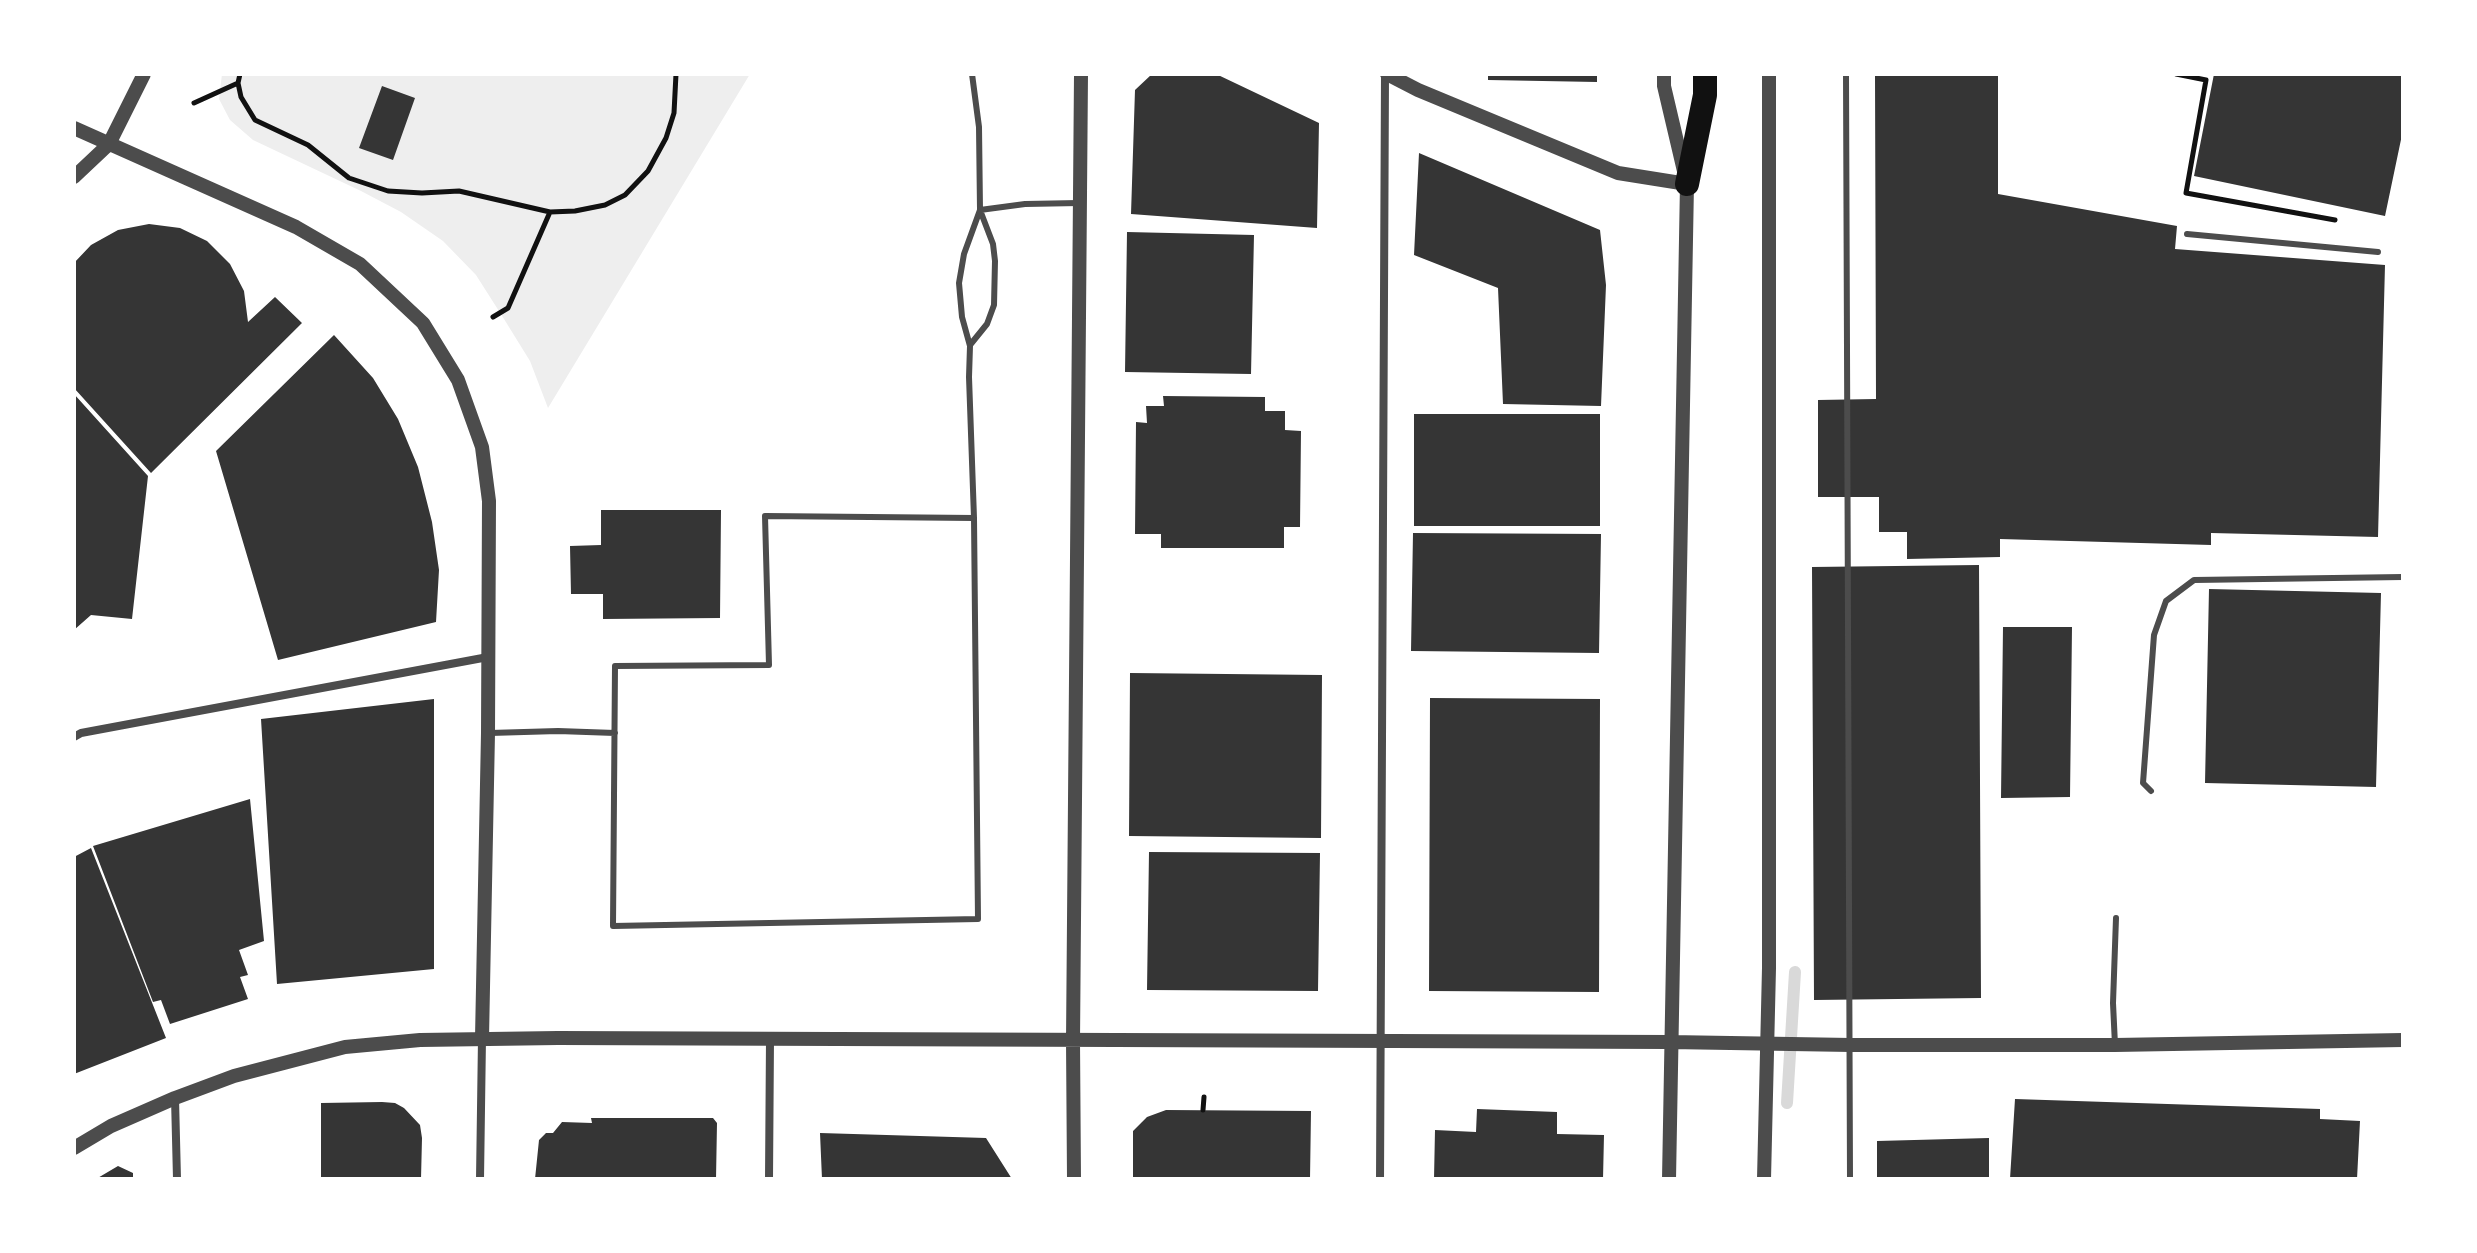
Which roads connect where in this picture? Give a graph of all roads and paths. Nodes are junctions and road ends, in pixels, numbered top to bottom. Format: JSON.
{"nodes":[{"id":1,"x":144,"y":74,"type":"edge"},
{"id":2,"x":240,"y":74,"type":"edge"},
{"id":3,"x":676,"y":74,"type":"edge"},
{"id":4,"x":972,"y":74,"type":"edge"},
{"id":5,"x":1081,"y":74,"type":"edge"},
{"id":6,"x":1386,"y":74,"type":"edge"},
{"id":7,"x":1664,"y":74,"type":"edge"},
{"id":8,"x":1705,"y":74,"type":"edge"},
{"id":9,"x":1769,"y":74,"type":"edge"},
{"id":10,"x":1846,"y":74,"type":"edge"},
{"id":11,"x":2176,"y":74,"type":"edge"},
{"id":12,"x":238,"y":83,"type":"junction"},
{"id":13,"x":194,"y":103,"type":"dead end"},
{"id":14,"x":74,"y":128,"type":"edge"},
{"id":15,"x":109,"y":144,"type":"junction"},
{"id":16,"x":74,"y":177,"type":"edge"},
{"id":17,"x":1687,"y":184,"type":"junction"},
{"id":18,"x":1079,"y":203,"type":"junction"},
{"id":19,"x":980,"y":210,"type":"junction"},
{"id":20,"x":550,"y":212,"type":"junction"},
{"id":21,"x":2341,"y":221,"type":"dead end"},
{"id":22,"x":2187,"y":234,"type":"dead end"},
{"id":23,"x":2378,"y":252,"type":"dead end"},
{"id":24,"x":493,"y":317,"type":"dead end"},
{"id":25,"x":970,"y":346,"type":"junction"},
{"id":26,"x":974,"y":518,"type":"junction"},
{"id":27,"x":2403,"y":577,"type":"edge"},
{"id":28,"x":488,"y":657,"type":"junction"},
{"id":29,"x":488,"y":733,"type":"junction"},
{"id":30,"x":615,"y":733,"type":"junction"},
{"id":31,"x":74,"y":737,"type":"edge"},
{"id":32,"x":2151,"y":791,"type":"dead end"},
{"id":33,"x":2116,"y":918,"type":"dead end"},
{"id":34,"x":482,"y":1038,"type":"junction"},
{"id":35,"x":770,"y":1039,"type":"junction"},
{"id":36,"x":2403,"y":1040,"type":"edge"},
{"id":37,"x":1073,"y":1041,"type":"junction"},
{"id":38,"x":1380,"y":1041,"type":"junction"},
{"id":39,"x":1670,"y":1042,"type":"junction"},
{"id":40,"x":1766,"y":1045,"type":"junction"},
{"id":41,"x":1851,"y":1045,"type":"junction"},
{"id":42,"x":2115,"y":1045,"type":"junction"},
{"id":43,"x":1204,"y":1097,"type":"dead end"},
{"id":44,"x":175,"y":1098,"type":"junction"},
{"id":45,"x":1203,"y":1110,"type":"dead end"},
{"id":46,"x":74,"y":1148,"type":"edge"},
{"id":47,"x":177,"y":1179,"type":"edge"},
{"id":48,"x":480,"y":1179,"type":"edge"},
{"id":49,"x":769,"y":1179,"type":"edge"},
{"id":50,"x":1074,"y":1179,"type":"edge"},
{"id":51,"x":1380,"y":1179,"type":"edge"},
{"id":52,"x":1669,"y":1179,"type":"edge"},
{"id":53,"x":1764,"y":1179,"type":"edge"},
{"id":54,"x":1850,"y":1179,"type":"edge"}],
"edges":[{"from":1,"to":15,"type":"street"},
{"from":2,"to":12,"type":"path"},
{"from":3,"to":20,"type":"path"},
{"from":4,"to":19,"type":"lane"},
{"from":5,"to":18,"type":"street"},
{"from":6,"to":17,"type":"street"},
{"from":6,"to":38,"type":"street"},
{"from":7,"to":17,"type":"street"},
{"from":8,"to":17,"type":"highway"},
{"from":9,"to":40,"type":"street"},
{"from":10,"to":41,"type":"lane"},
{"from":11,"to":21,"type":"path"},
{"from":12,"to":13,"type":"path"},
{"from":12,"to":20,"type":"path"},
{"from":14,"to":15,"type":"street"},
{"from":15,"to":16,"type":"street"},
{"from":15,"to":28,"type":"street"},
{"from":17,"to":39,"type":"street"},
{"from":18,"to":19,"type":"lane"},
{"from":18,"to":37,"type":"street"},
{"from":19,"to":25,"type":"lane"},
{"from":19,"to":25,"type":"lane"},
{"from":20,"to":24,"type":"path"},
{"from":22,"to":23,"type":"lane"},
{"from":25,"to":26,"type":"lane"},
{"from":26,"to":30,"type":"lane"},
{"from":26,"to":30,"type":"lane"},
{"from":27,"to":32,"type":"lane"},
{"from":28,"to":29,"type":"street"},
{"from":28,"to":31,"type":"street"},
{"from":29,"to":30,"type":"lane"},
{"from":29,"to":34,"type":"street"},
{"from":33,"to":42,"type":"lane"},
{"from":34,"to":35,"type":"street"},
{"from":34,"to":44,"type":"street"},
{"from":34,"to":48,"type":"street"},
{"from":35,"to":37,"type":"street"},
{"from":35,"to":49,"type":"street"},
{"from":36,"to":42,"type":"street"},
{"from":37,"to":38,"type":"street"},
{"from":37,"to":50,"type":"street"},
{"from":38,"to":39,"type":"street"},
{"from":38,"to":51,"type":"street"},
{"from":39,"to":40,"type":"street"},
{"from":39,"to":52,"type":"street"},
{"from":40,"to":41,"type":"street"},
{"from":40,"to":53,"type":"street"},
{"from":41,"to":42,"type":"street"},
{"from":41,"to":54,"type":"lane"},
{"from":43,"to":45,"type":"path"},
{"from":44,"to":46,"type":"street"},
{"from":44,"to":47,"type":"street"}]}
